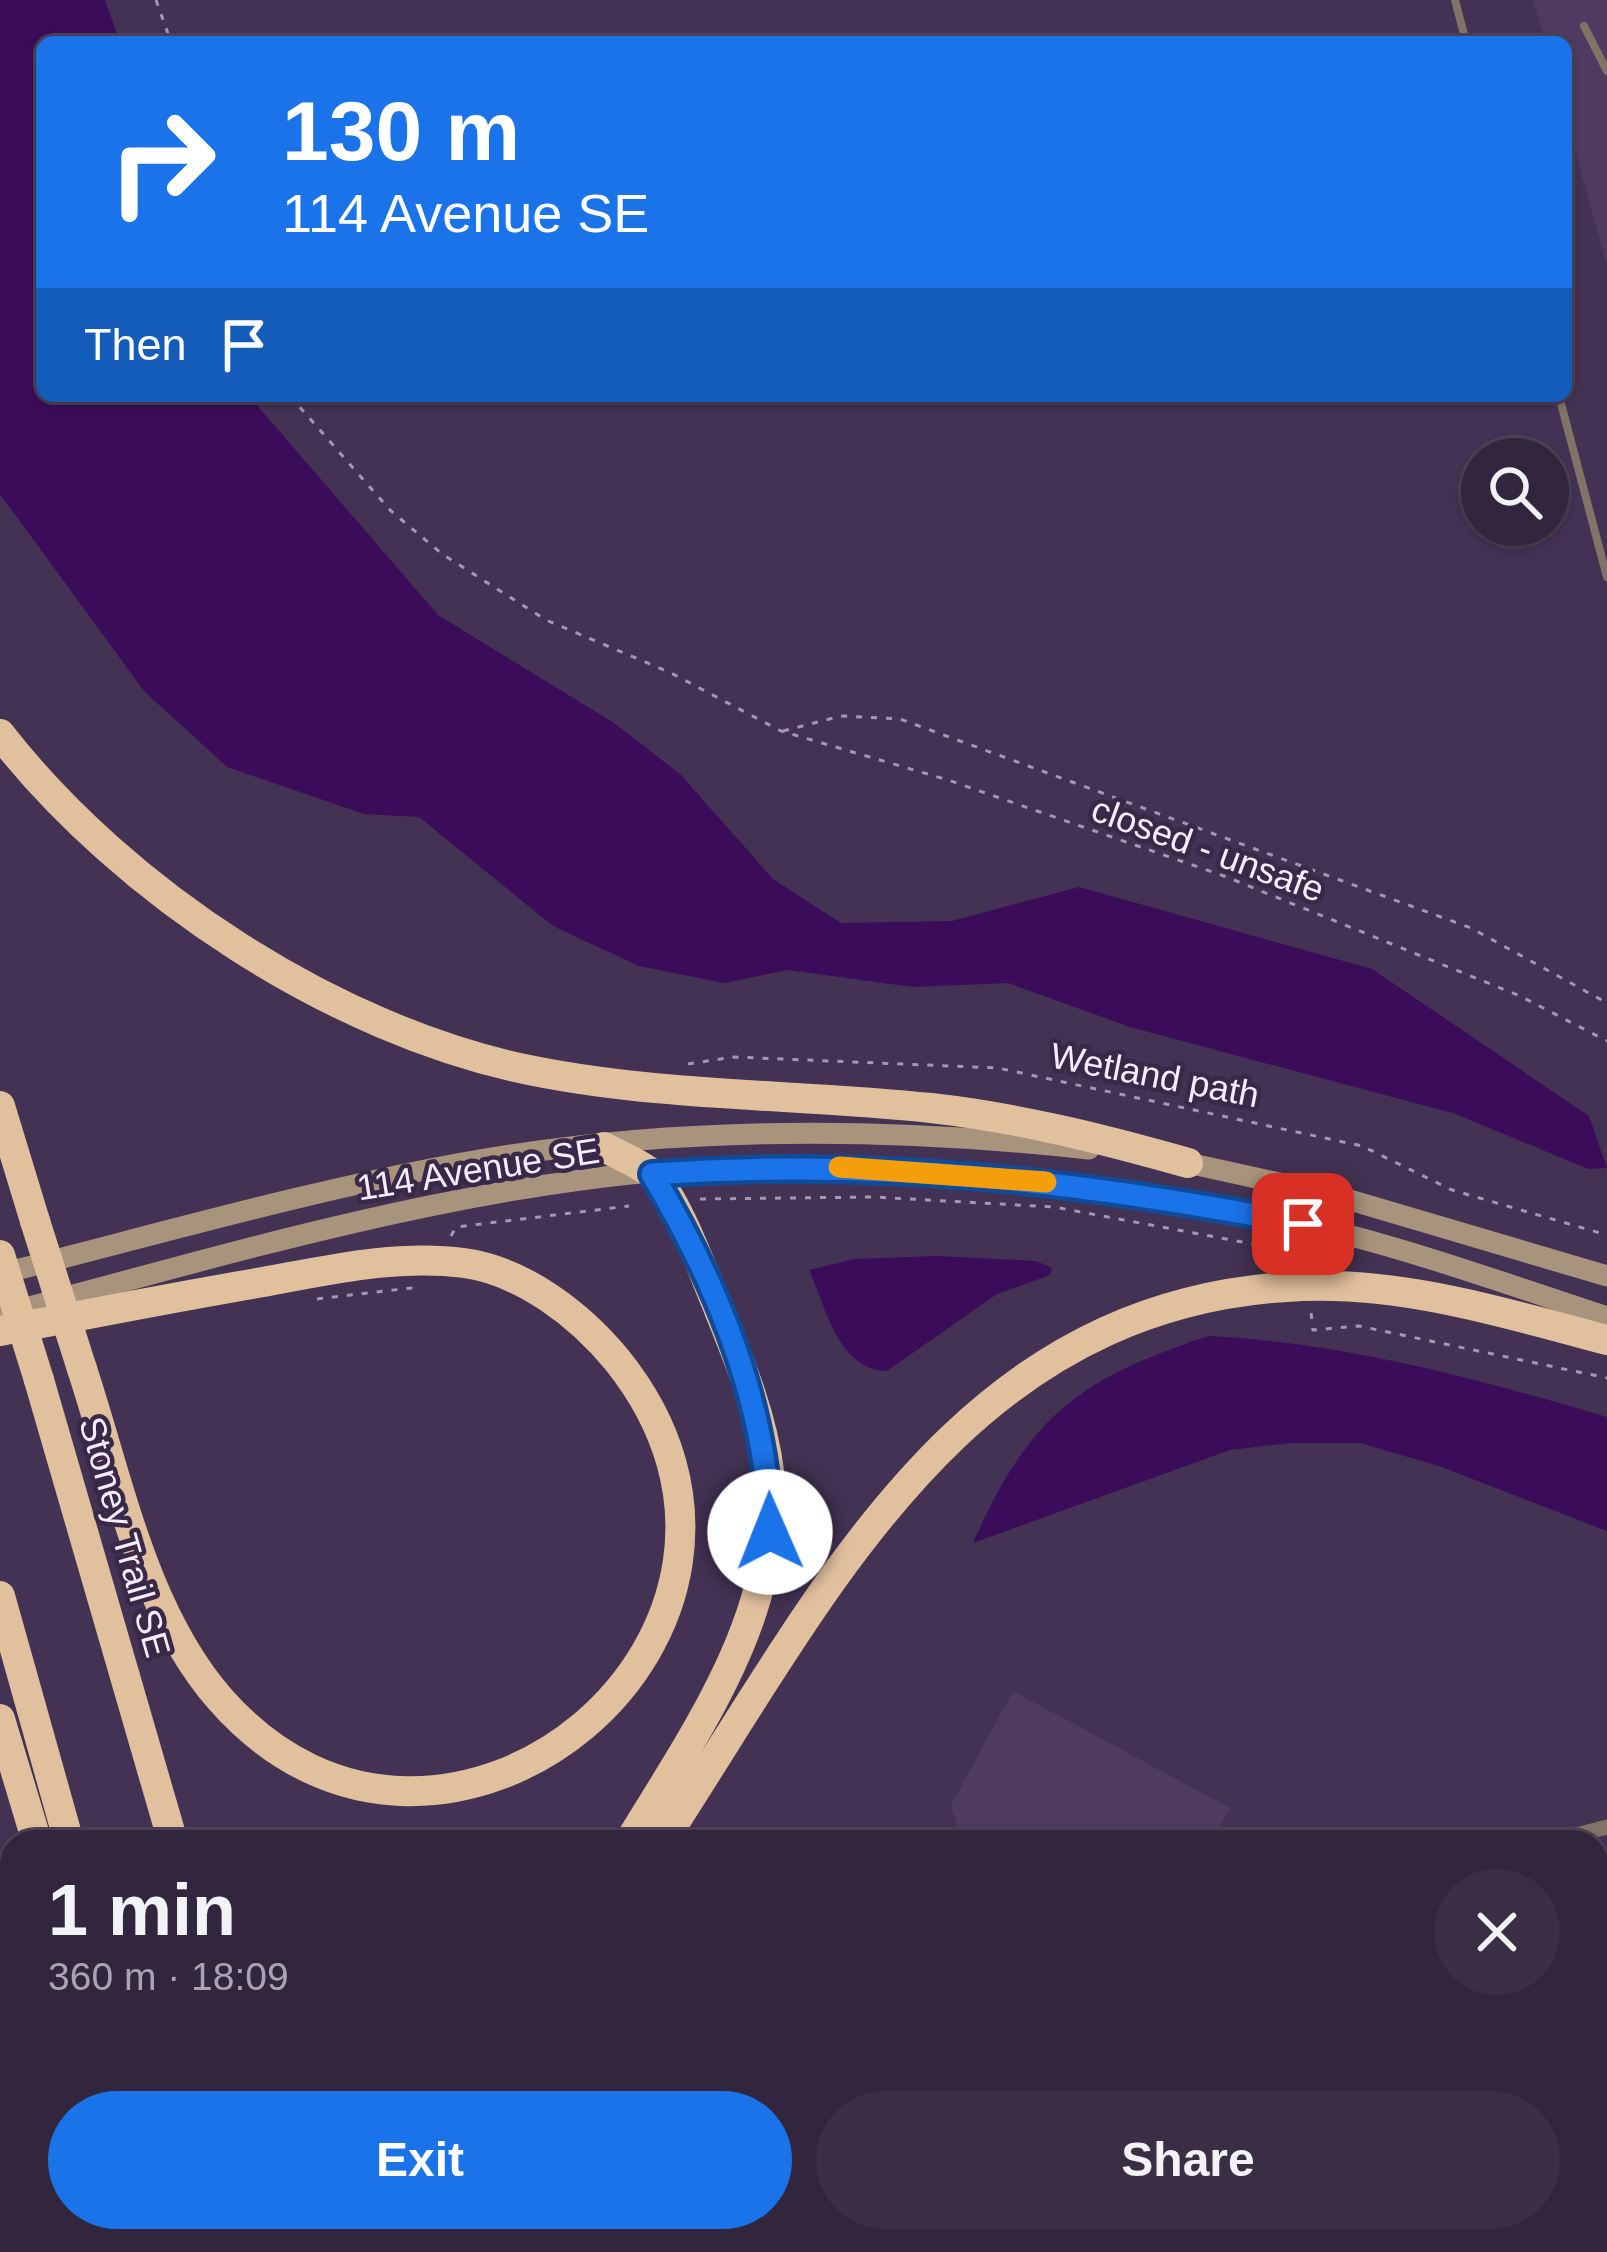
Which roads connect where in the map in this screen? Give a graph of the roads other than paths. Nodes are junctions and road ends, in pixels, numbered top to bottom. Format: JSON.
{"nodes":[{"id":1,"x":1455,"y":0,"type":"edge"},
{"id":2,"x":1584,"y":26,"type":"dead end"},
{"id":3,"x":1464,"y":36,"type":"edge"},
{"id":4,"x":1607,"y":71,"type":"edge"},
{"id":5,"x":1561,"y":402,"type":"edge"},
{"id":6,"x":1607,"y":577,"type":"edge"},
{"id":7,"x":0,"y":734,"type":"edge"},
{"id":8,"x":0,"y":1106,"type":"edge"},
{"id":9,"x":604,"y":1147,"type":"junction"},
{"id":10,"x":1188,"y":1163,"type":"junction"},
{"id":11,"x":652,"y":1174,"type":"junction"},
{"id":12,"x":0,"y":1255,"type":"edge"},
{"id":13,"x":0,"y":1274,"type":"edge"},
{"id":14,"x":1607,"y":1276,"type":"edge"},
{"id":15,"x":0,"y":1315,"type":"edge"},
{"id":16,"x":1607,"y":1317,"type":"edge"},
{"id":17,"x":0,"y":1331,"type":"edge"},
{"id":18,"x":1607,"y":1340,"type":"edge"},
{"id":19,"x":0,"y":1595,"type":"edge"},
{"id":20,"x":0,"y":1719,"type":"edge"},
{"id":21,"x":33,"y":1830,"type":"edge"},
{"id":22,"x":66,"y":1830,"type":"edge"},
{"id":23,"x":170,"y":1830,"type":"edge"},
{"id":24,"x":636,"y":1830,"type":"edge"},
{"id":25,"x":670,"y":1830,"type":"edge"}],
"edges":[{"from":1,"to":3,"type":"lane"},
{"from":2,"to":4,"type":"lane"},
{"from":5,"to":6,"type":"lane"},
{"from":7,"to":10,"type":"highway"},
{"from":8,"to":17,"type":"highway","bridge":true},
{"from":9,"to":10,"type":"main road","name":"114 Avenue SE"},
{"from":9,"to":11,"type":"highway"},
{"from":9,"to":13,"type":"main road","name":"114 Avenue SE"},
{"from":10,"to":14,"type":"main road","name":"114 Avenue SE"},
{"from":11,"to":15,"type":"main road","name":"114 Avenue SE"},
{"from":11,"to":16,"type":"main road","name":"114 Avenue SE"},
{"from":11,"to":24,"type":"highway"},
{"from":12,"to":23,"type":"highway","name":"Stoney Trail SE","bridge":true},
{"from":18,"to":25,"type":"highway"},
{"from":19,"to":22,"type":"highway"},
{"from":20,"to":21,"type":"highway"}]}
